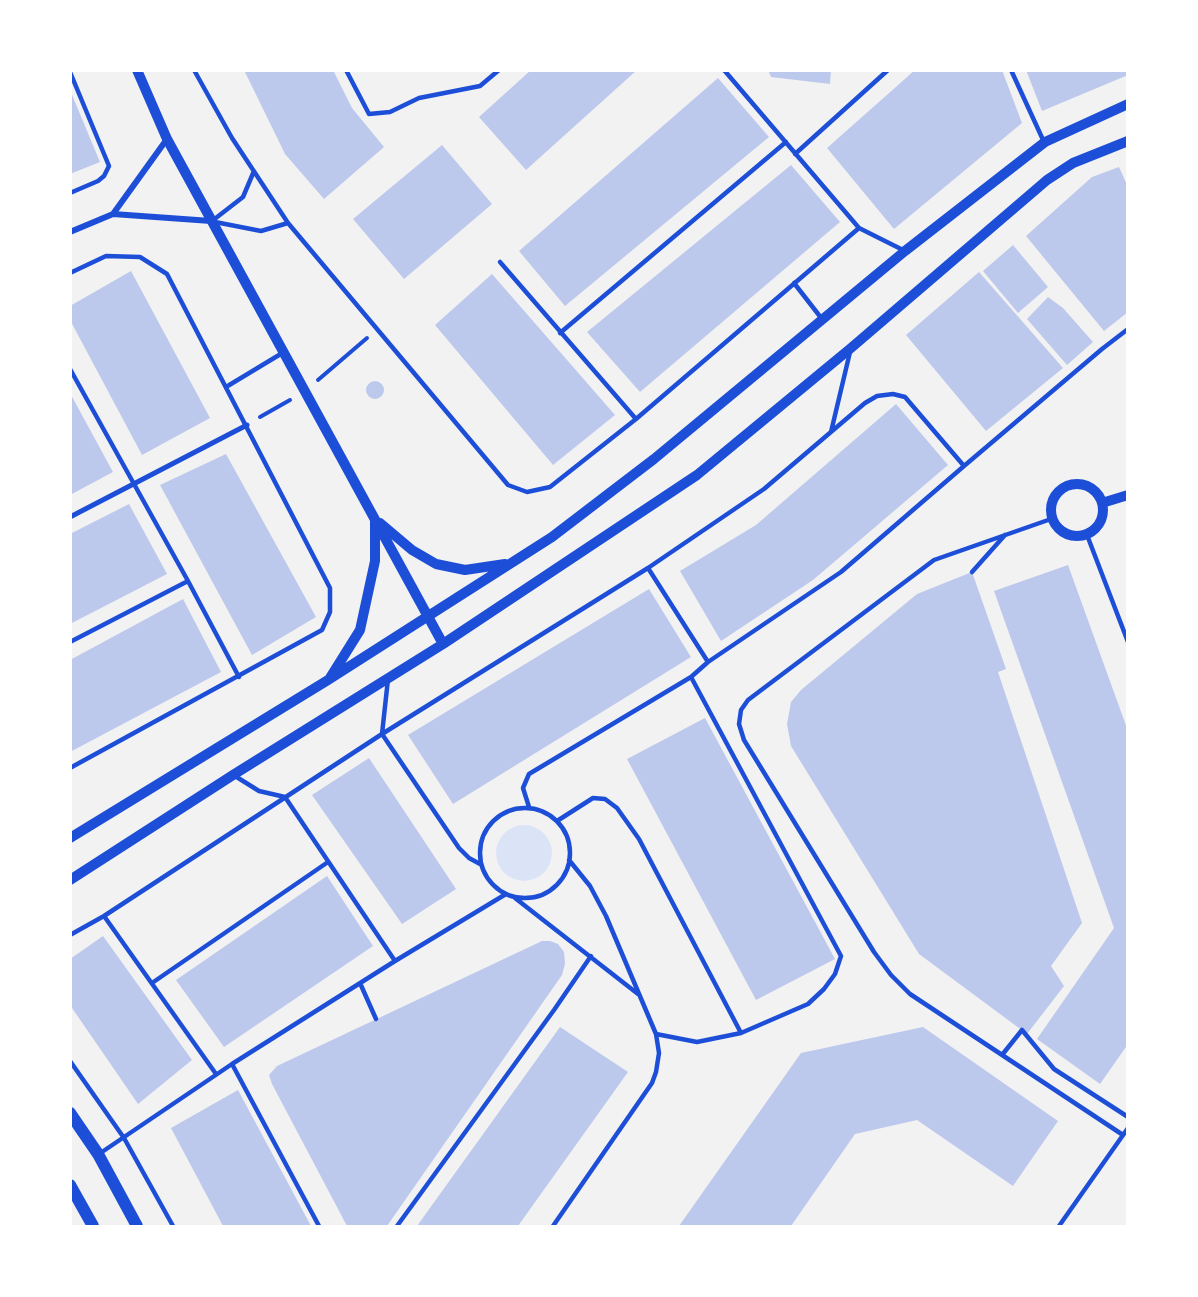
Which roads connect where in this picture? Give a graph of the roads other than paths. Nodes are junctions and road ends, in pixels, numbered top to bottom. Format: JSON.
{"nodes":[{"id":1,"x":137,"y":70,"type":"edge"},
{"id":2,"x":194,"y":70,"type":"edge"},
{"id":3,"x":346,"y":70,"type":"edge"},
{"id":4,"x":499,"y":70,"type":"edge"},
{"id":5,"x":724,"y":70,"type":"edge"},
{"id":6,"x":888,"y":70,"type":"edge"},
{"id":7,"x":1011,"y":70,"type":"edge"},
{"id":8,"x":70,"y":72,"type":"edge"},
{"id":9,"x":1128,"y":104,"type":"edge"},
{"id":10,"x":167,"y":139,"type":"junction"},
{"id":11,"x":1128,"y":141,"type":"edge"},
{"id":12,"x":786,"y":142,"type":"junction"},
{"id":13,"x":1045,"y":142,"type":"junction"},
{"id":14,"x":795,"y":154,"type":"junction"},
{"id":15,"x":254,"y":171,"type":"junction"},
{"id":16,"x":70,"y":193,"type":"edge"},
{"id":17,"x":113,"y":214,"type":"junction"},
{"id":18,"x":212,"y":221,"type":"junction"},
{"id":19,"x":288,"y":223,"type":"junction"},
{"id":20,"x":859,"y":228,"type":"junction"},
{"id":21,"x":70,"y":232,"type":"edge"},
{"id":22,"x":905,"y":251,"type":"junction"},
{"id":23,"x":500,"y":262,"type":"dead end"},
{"id":24,"x":70,"y":273,"type":"edge"},
{"id":25,"x":794,"y":283,"type":"junction"},
{"id":26,"x":822,"y":319,"type":"junction"},
{"id":27,"x":1128,"y":329,"type":"edge"},
{"id":28,"x":560,"y":333,"type":"junction"},
{"id":29,"x":851,"y":348,"type":"junction"},
{"id":30,"x":284,"y":352,"type":"junction"},
{"id":31,"x":70,"y":369,"type":"edge"},
{"id":32,"x":226,"y":387,"type":"junction"},
{"id":33,"x":636,"y":419,"type":"junction"},
{"id":34,"x":246,"y":425,"type":"junction"},
{"id":35,"x":831,"y":432,"type":"junction"},
{"id":36,"x":964,"y":466,"type":"junction"},
{"id":37,"x":135,"y":484,"type":"junction"},
{"id":38,"x":1128,"y":495,"type":"edge"},
{"id":39,"x":1102,"y":503,"type":"junction"},
{"id":40,"x":70,"y":517,"type":"edge"},
{"id":41,"x":375,"y":519,"type":"junction"},
{"id":42,"x":1052,"y":519,"type":"junction"},
{"id":43,"x":1007,"y":533,"type":"junction"},
{"id":44,"x":1087,"y":535,"type":"junction"},
{"id":45,"x":510,"y":564,"type":"junction"},
{"id":46,"x":648,"y":568,"type":"junction"},
{"id":47,"x":972,"y":572,"type":"dead end"},
{"id":48,"x":188,"y":581,"type":"junction"},
{"id":49,"x":427,"y":615,"type":"junction"},
{"id":50,"x":1126,"y":632,"type":"edge"},
{"id":51,"x":70,"y":642,"type":"edge"},
{"id":52,"x":1128,"y":642,"type":"edge"},
{"id":53,"x":443,"y":644,"type":"junction"},
{"id":54,"x":708,"y":662,"type":"junction"},
{"id":55,"x":238,"y":677,"type":"junction"},
{"id":56,"x":691,"y":677,"type":"junction"},
{"id":57,"x":388,"y":679,"type":"junction"},
{"id":58,"x":328,"y":680,"type":"junction"},
{"id":59,"x":382,"y":734,"type":"junction"},
{"id":60,"x":70,"y":768,"type":"edge"},
{"id":61,"x":233,"y":775,"type":"junction"},
{"id":62,"x":285,"y":797,"type":"junction"},
{"id":63,"x":529,"y":807,"type":"junction"},
{"id":64,"x":557,"y":821,"type":"junction"},
{"id":65,"x":70,"y":838,"type":"edge"},
{"id":66,"x":569,"y":860,"type":"junction"},
{"id":67,"x":328,"y":862,"type":"junction"},
{"id":68,"x":480,"y":864,"type":"junction"},
{"id":69,"x":70,"y":880,"type":"edge"},
{"id":70,"x":506,"y":894,"type":"junction"},
{"id":71,"x":514,"y":897,"type":"junction"},
{"id":72,"x":104,"y":916,"type":"junction"},
{"id":73,"x":70,"y":935,"type":"edge"},
{"id":74,"x":591,"y":956,"type":"junction"},
{"id":75,"x":395,"y":961,"type":"junction"},
{"id":76,"x":152,"y":983,"type":"junction"},
{"id":77,"x":360,"y":984,"type":"junction"},
{"id":78,"x":641,"y":995,"type":"junction"},
{"id":79,"x":376,"y":1019,"type":"dead end"},
{"id":80,"x":741,"y":1033,"type":"junction"},
{"id":81,"x":656,"y":1034,"type":"junction"},
{"id":82,"x":1002,"y":1055,"type":"junction"},
{"id":83,"x":70,"y":1062,"type":"edge"},
{"id":84,"x":231,"y":1064,"type":"junction"},
{"id":85,"x":216,"y":1074,"type":"junction"},
{"id":86,"x":70,"y":1113,"type":"edge"},
{"id":87,"x":1128,"y":1117,"type":"edge"},
{"id":88,"x":1128,"y":1128,"type":"edge"},
{"id":89,"x":1123,"y":1136,"type":"junction"},
{"id":90,"x":124,"y":1138,"type":"junction"},
{"id":91,"x":98,"y":1154,"type":"junction"},
{"id":92,"x":70,"y":1185,"type":"edge"},
{"id":93,"x":93,"y":1227,"type":"edge"},
{"id":94,"x":137,"y":1227,"type":"edge"},
{"id":95,"x":173,"y":1227,"type":"edge"},
{"id":96,"x":319,"y":1227,"type":"edge"},
{"id":97,"x":397,"y":1227,"type":"edge"},
{"id":98,"x":553,"y":1227,"type":"edge"},
{"id":99,"x":1059,"y":1227,"type":"edge"}],
"edges":[{"from":1,"to":10,"type":"street"},
{"from":2,"to":15,"type":"lane"},
{"from":3,"to":4,"type":"lane"},
{"from":5,"to":12,"type":"lane"},
{"from":6,"to":14,"type":"lane"},
{"from":7,"to":13,"type":"lane"},
{"from":8,"to":16,"type":"lane"},
{"from":9,"to":13,"type":"street"},
{"from":10,"to":17,"type":"street"},
{"from":10,"to":18,"type":"street"},
{"from":11,"to":29,"type":"street"},
{"from":12,"to":14,"type":"lane"},
{"from":12,"to":28,"type":"lane"},
{"from":13,"to":22,"type":"street"},
{"from":14,"to":20,"type":"lane"},
{"from":15,"to":18,"type":"lane"},
{"from":15,"to":19,"type":"lane"},
{"from":17,"to":18,"type":"street"},
{"from":17,"to":21,"type":"street"},
{"from":18,"to":19,"type":"lane"},
{"from":18,"to":30,"type":"street"},
{"from":19,"to":33,"type":"lane"},
{"from":20,"to":22,"type":"lane"},
{"from":20,"to":25,"type":"lane"},
{"from":22,"to":26,"type":"street"},
{"from":23,"to":28,"type":"lane"},
{"from":24,"to":32,"type":"lane"},
{"from":25,"to":26,"type":"lane"},
{"from":25,"to":33,"type":"lane"},
{"from":26,"to":45,"type":"street"},
{"from":27,"to":36,"type":"lane"},
{"from":28,"to":33,"type":"lane"},
{"from":29,"to":35,"type":"lane"},
{"from":29,"to":53,"type":"street"},
{"from":30,"to":32,"type":"lane"},
{"from":30,"to":41,"type":"street"},
{"from":31,"to":37,"type":"lane"},
{"from":32,"to":34,"type":"lane"},
{"from":34,"to":37,"type":"street"},
{"from":34,"to":55,"type":"lane"},
{"from":35,"to":36,"type":"lane"},
{"from":35,"to":46,"type":"lane"},
{"from":36,"to":54,"type":"lane"},
{"from":37,"to":40,"type":"street"},
{"from":37,"to":48,"type":"lane"},
{"from":38,"to":39,"type":"street"},
{"from":39,"to":42,"type":"street"},
{"from":39,"to":44,"type":"street"},
{"from":41,"to":45,"type":"street"},
{"from":41,"to":49,"type":"street"},
{"from":41,"to":58,"type":"street"},
{"from":42,"to":43,"type":"lane"},
{"from":42,"to":44,"type":"street"},
{"from":43,"to":47,"type":"lane"},
{"from":43,"to":82,"type":"lane"},
{"from":44,"to":50,"type":"lane"},
{"from":45,"to":49,"type":"street"},
{"from":46,"to":54,"type":"lane"},
{"from":46,"to":59,"type":"lane"},
{"from":48,"to":51,"type":"lane"},
{"from":48,"to":55,"type":"lane"},
{"from":49,"to":53,"type":"street"},
{"from":49,"to":58,"type":"street"},
{"from":50,"to":52,"type":"lane"},
{"from":53,"to":57,"type":"street"},
{"from":54,"to":56,"type":"lane"},
{"from":55,"to":60,"type":"lane"},
{"from":56,"to":63,"type":"lane"},
{"from":56,"to":80,"type":"lane"},
{"from":57,"to":59,"type":"lane"},
{"from":57,"to":61,"type":"street"},
{"from":58,"to":65,"type":"street"},
{"from":59,"to":62,"type":"lane"},
{"from":59,"to":68,"type":"lane"},
{"from":61,"to":62,"type":"lane"},
{"from":61,"to":69,"type":"street"},
{"from":62,"to":67,"type":"lane"},
{"from":62,"to":72,"type":"lane"},
{"from":63,"to":64,"type":"lane"},
{"from":63,"to":68,"type":"lane"},
{"from":64,"to":66,"type":"lane"},
{"from":64,"to":80,"type":"lane"},
{"from":66,"to":71,"type":"lane"},
{"from":66,"to":78,"type":"lane"},
{"from":67,"to":75,"type":"lane"},
{"from":67,"to":76,"type":"lane"},
{"from":68,"to":70,"type":"lane"},
{"from":70,"to":71,"type":"lane"},
{"from":70,"to":75,"type":"lane"},
{"from":71,"to":74,"type":"lane"},
{"from":72,"to":73,"type":"lane"},
{"from":72,"to":76,"type":"lane"},
{"from":74,"to":78,"type":"lane"},
{"from":74,"to":97,"type":"lane"},
{"from":75,"to":77,"type":"lane"},
{"from":76,"to":85,"type":"lane"},
{"from":77,"to":79,"type":"lane"},
{"from":77,"to":84,"type":"lane"},
{"from":78,"to":81,"type":"lane"},
{"from":80,"to":81,"type":"lane"},
{"from":81,"to":98,"type":"lane"},
{"from":82,"to":87,"type":"lane"},
{"from":82,"to":89,"type":"lane"},
{"from":83,"to":90,"type":"lane"},
{"from":84,"to":85,"type":"lane"},
{"from":84,"to":96,"type":"lane"},
{"from":85,"to":90,"type":"lane"},
{"from":86,"to":91,"type":"main road"},
{"from":88,"to":89,"type":"lane"},
{"from":89,"to":99,"type":"lane"},
{"from":90,"to":91,"type":"lane"},
{"from":90,"to":95,"type":"lane"},
{"from":91,"to":94,"type":"main road"},
{"from":92,"to":93,"type":"main road"}]}
